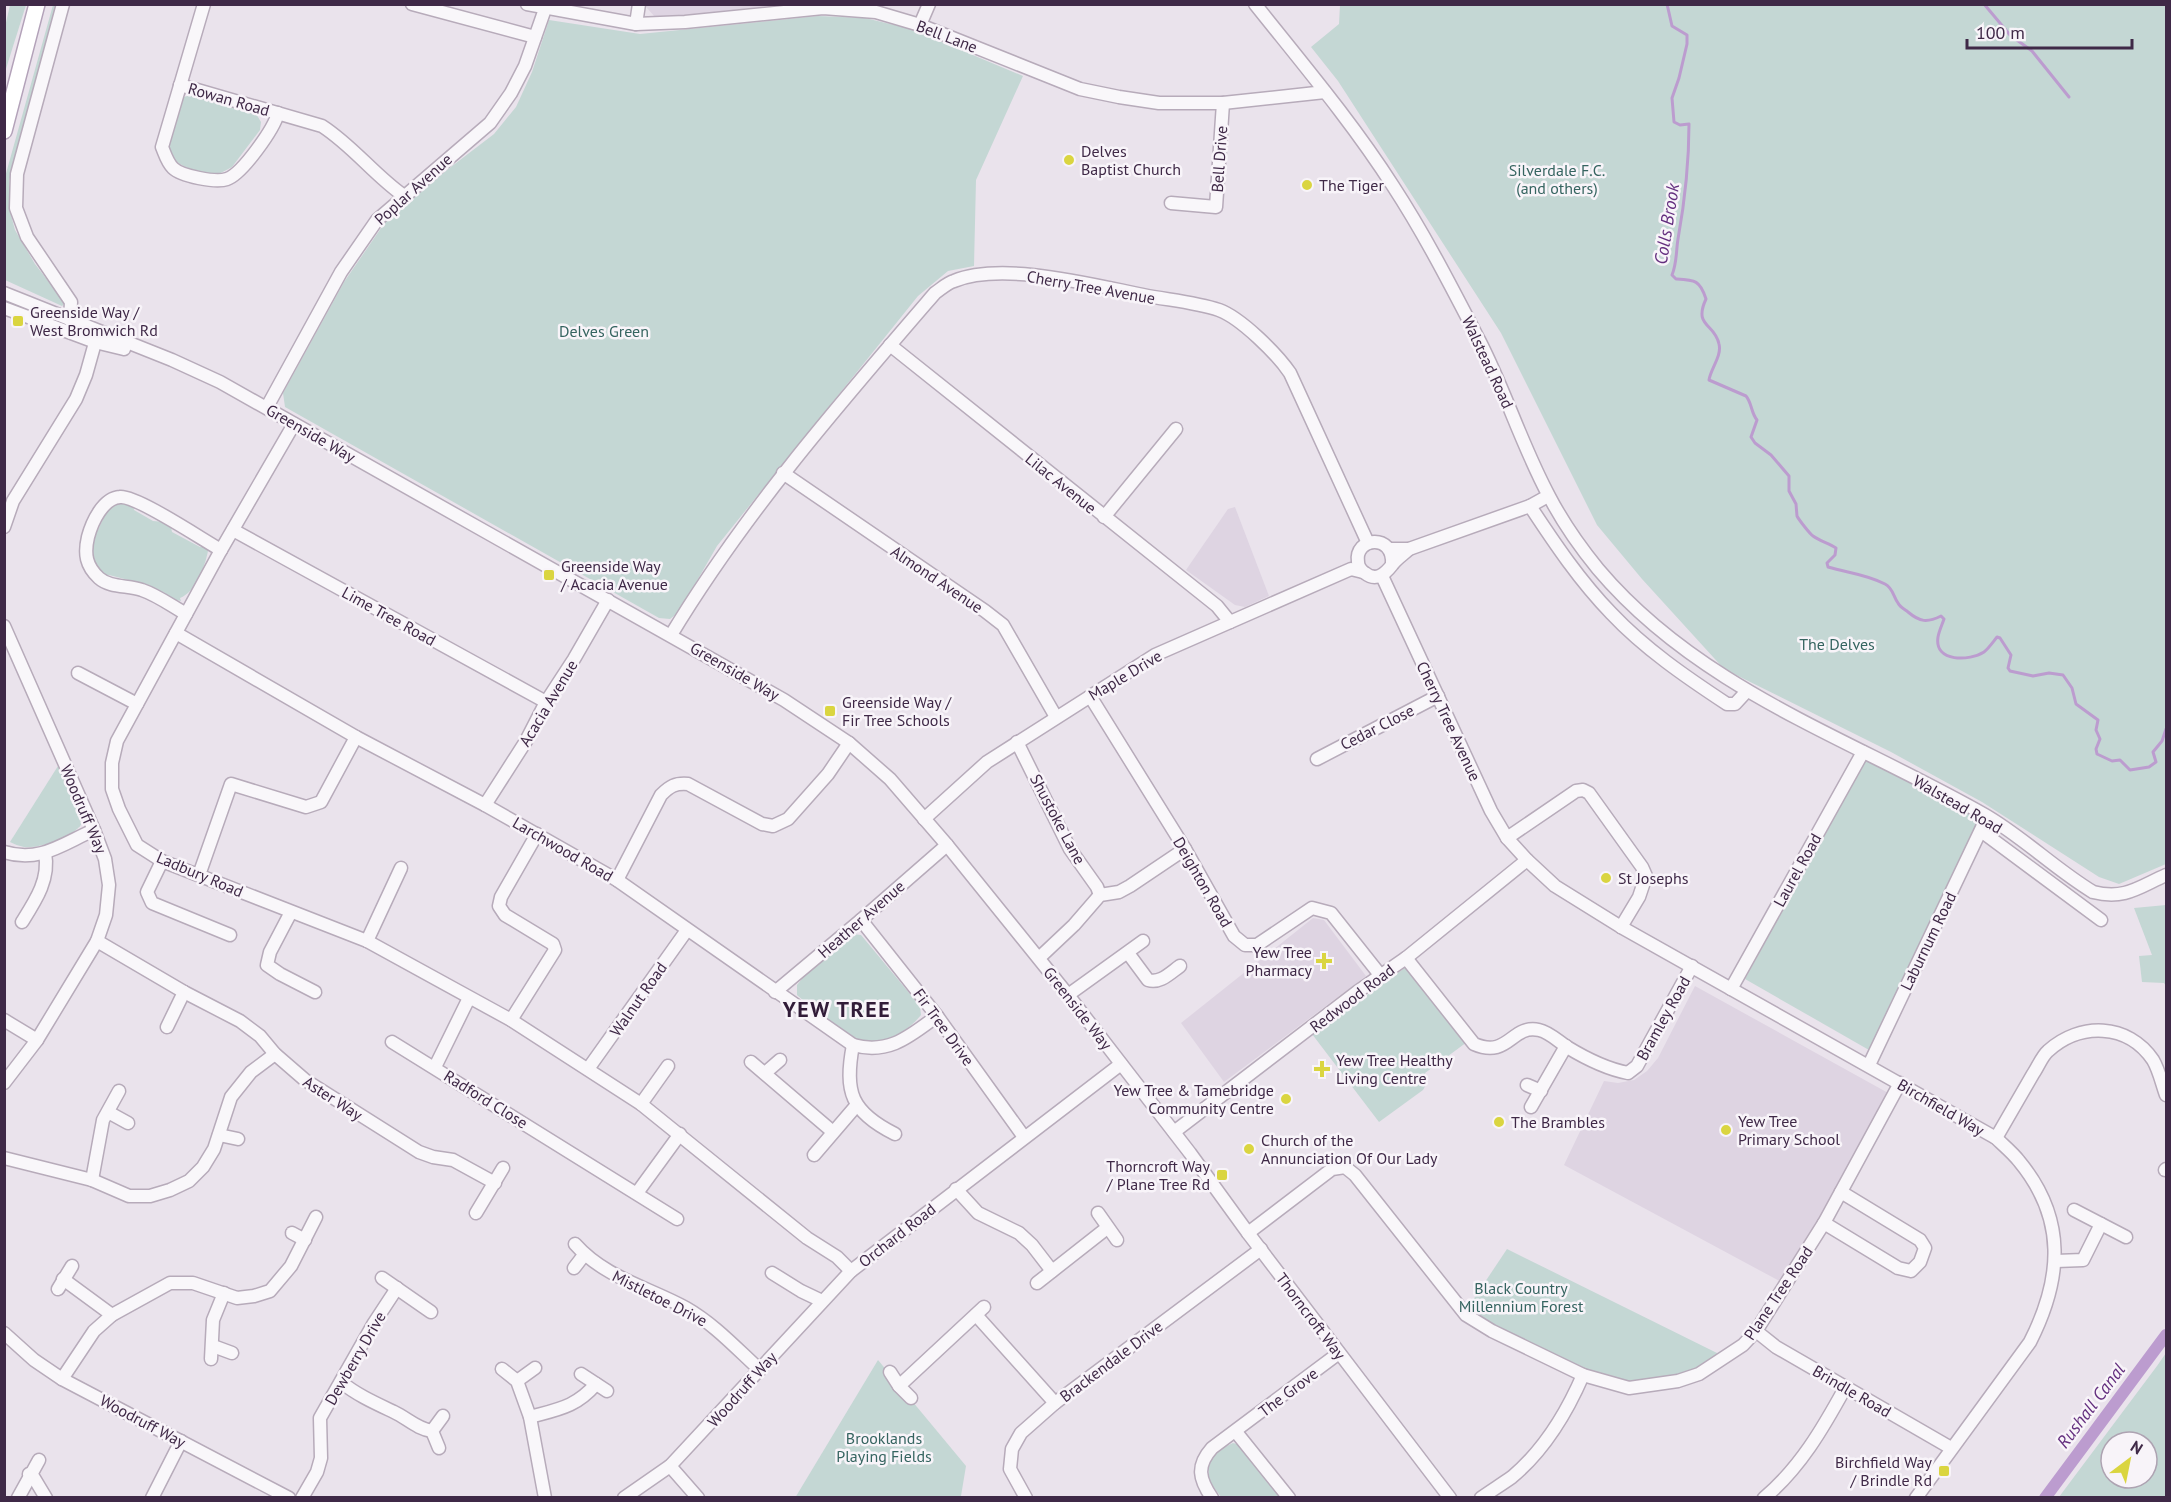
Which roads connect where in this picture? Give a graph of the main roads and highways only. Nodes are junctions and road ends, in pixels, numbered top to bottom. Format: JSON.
{"nodes":[{"id":1,"x":37,"y":4,"type":"edge"},
{"id":2,"x":15,"y":88,"type":"junction"},
{"id":3,"x":4,"y":109,"type":"edge"},
{"id":4,"x":4,"y":131,"type":"edge"}],
"edges":[{"from":1,"to":2,"type":"main road"},
{"from":2,"to":3,"type":"main road"},
{"from":2,"to":4,"type":"main road"}]}
